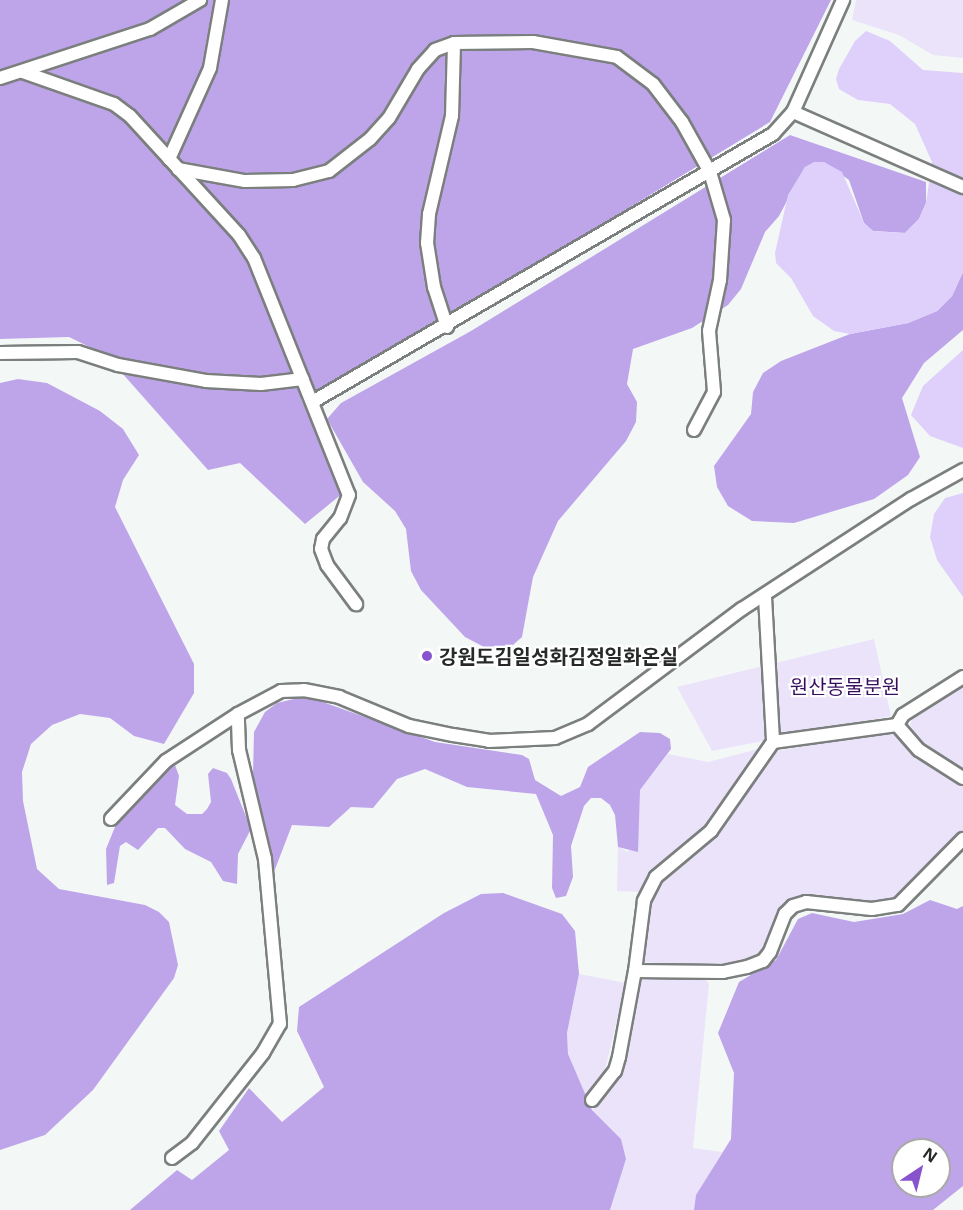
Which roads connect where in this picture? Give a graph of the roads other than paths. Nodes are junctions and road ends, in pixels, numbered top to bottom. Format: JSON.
{"nodes":[{"id":1,"x":200,"y":0,"type":"edge"},
{"id":2,"x":222,"y":0,"type":"edge"},
{"id":3,"x":843,"y":0,"type":"edge"},
{"id":4,"x":454,"y":43,"type":"junction"},
{"id":5,"x":23,"y":72,"type":"junction"},
{"id":6,"x":0,"y":78,"type":"edge"},
{"id":7,"x":793,"y":112,"type":"junction"},
{"id":8,"x":169,"y":159,"type":"junction"},
{"id":9,"x":178,"y":169,"type":"junction"},
{"id":10,"x":710,"y":172,"type":"junction"},
{"id":11,"x":963,"y":187,"type":"edge"},
{"id":12,"x":447,"y":327,"type":"junction"},
{"id":13,"x":0,"y":353,"type":"edge"},
{"id":14,"x":303,"y":379,"type":"junction"},
{"id":15,"x":314,"y":401,"type":"junction"},
{"id":16,"x":694,"y":430,"type":"dead end"},
{"id":17,"x":963,"y":470,"type":"edge"},
{"id":18,"x":765,"y":597,"type":"junction"},
{"id":19,"x":356,"y":604,"type":"dead end"},
{"id":20,"x":963,"y":677,"type":"edge"},
{"id":21,"x":238,"y":714,"type":"junction"},
{"id":22,"x":897,"y":725,"type":"junction"},
{"id":23,"x":773,"y":742,"type":"junction"},
{"id":24,"x":963,"y":778,"type":"edge"},
{"id":25,"x":111,"y":819,"type":"dead end"},
{"id":26,"x":963,"y":839,"type":"edge"},
{"id":27,"x":635,"y":971,"type":"junction"},
{"id":28,"x":592,"y":1100,"type":"dead end"},
{"id":29,"x":172,"y":1158,"type":"dead end"}],
"edges":[{"from":1,"to":5,"type":"street"},
{"from":2,"to":8,"type":"street"},
{"from":3,"to":7,"type":"street"},
{"from":4,"to":9,"type":"street"},
{"from":4,"to":10,"type":"street"},
{"from":4,"to":12,"type":"street"},
{"from":5,"to":6,"type":"street"},
{"from":5,"to":8,"type":"street"},
{"from":7,"to":10,"type":"street"},
{"from":7,"to":11,"type":"street"},
{"from":8,"to":9,"type":"street"},
{"from":9,"to":14,"type":"street"},
{"from":10,"to":12,"type":"street"},
{"from":10,"to":16,"type":"street"},
{"from":12,"to":15,"type":"street"},
{"from":13,"to":14,"type":"street"},
{"from":14,"to":15,"type":"street"},
{"from":15,"to":19,"type":"street"},
{"from":17,"to":18,"type":"street"},
{"from":18,"to":21,"type":"street"},
{"from":18,"to":23,"type":"street"},
{"from":20,"to":22,"type":"street"},
{"from":21,"to":25,"type":"street"},
{"from":21,"to":29,"type":"street"},
{"from":22,"to":23,"type":"street"},
{"from":22,"to":24,"type":"street"},
{"from":23,"to":27,"type":"street"},
{"from":26,"to":27,"type":"street"},
{"from":27,"to":28,"type":"street"}]}
